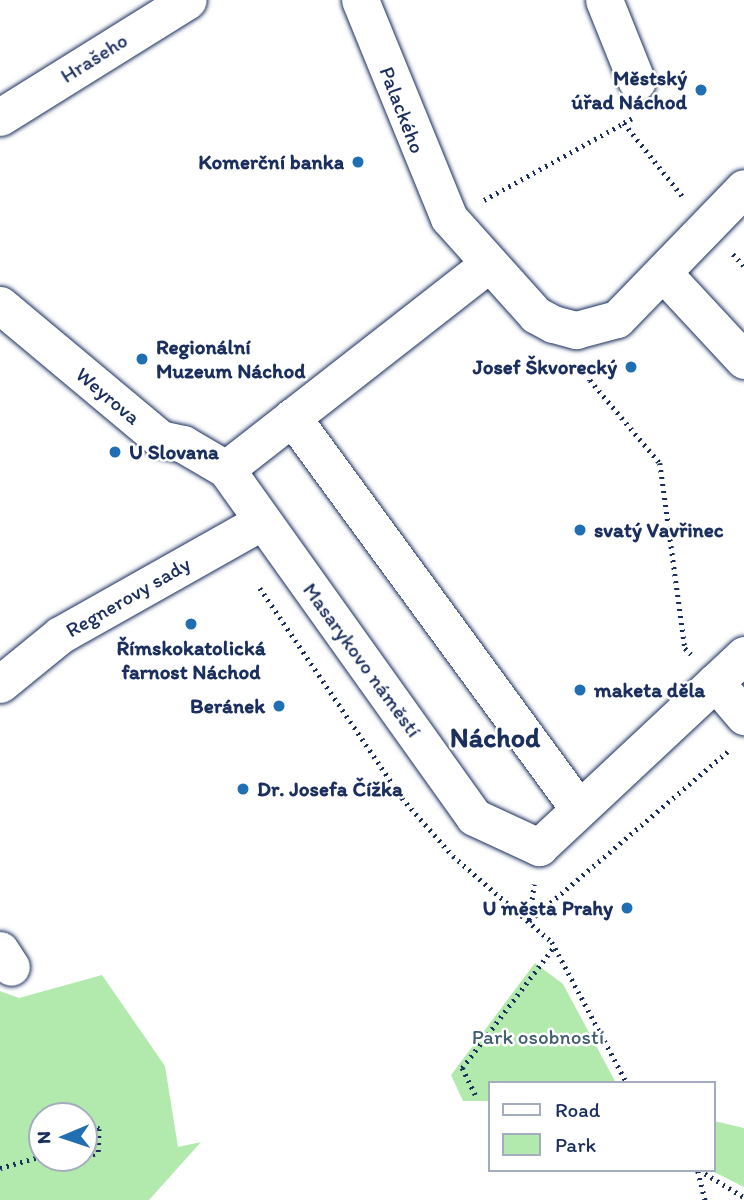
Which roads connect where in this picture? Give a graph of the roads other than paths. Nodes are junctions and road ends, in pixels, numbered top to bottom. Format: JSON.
{"nodes":[{"id":1,"x":188,"y":0,"type":"edge"},
{"id":2,"x":360,"y":0,"type":"edge"},
{"id":3,"x":604,"y":0,"type":"edge"},
{"id":4,"x":637,"y":82,"type":"road end"},
{"id":5,"x":0,"y":117,"type":"edge"},
{"id":6,"x":744,"y":188,"type":"edge"},
{"id":7,"x":488,"y":264,"type":"junction"},
{"id":8,"x":666,"y":275,"type":"junction"},
{"id":9,"x":0,"y":305,"type":"edge"},
{"id":10,"x":744,"y":360,"type":"edge"},
{"id":11,"x":292,"y":417,"type":"junction"},
{"id":12,"x":226,"y":469,"type":"junction"},
{"id":13,"x":262,"y":521,"type":"junction"},
{"id":14,"x":744,"y":655,"type":"edge"},
{"id":15,"x":715,"y":682,"type":"junction"},
{"id":16,"x":0,"y":684,"type":"edge"},
{"id":17,"x":739,"y":731,"type":"edge"},
{"id":18,"x":579,"y":809,"type":"junction"}],
"edges":[{"from":1,"to":5,"type":"street","name":"Hrašeho"},
{"from":2,"to":7,"type":"street","name":"Palackého"},
{"from":3,"to":4,"type":"street"},
{"from":6,"to":8,"type":"street"},
{"from":7,"to":8,"type":"street"},
{"from":7,"to":11,"type":"street"},
{"from":8,"to":10,"type":"street"},
{"from":9,"to":12,"type":"street","name":"Weyrova"},
{"from":11,"to":12,"type":"street"},
{"from":11,"to":18,"type":"street"},
{"from":12,"to":13,"type":"street","name":"Masarykovo náměstí"},
{"from":13,"to":16,"type":"street","name":"Regnerovy sady"},
{"from":13,"to":18,"type":"street","name":"Masarykovo náměstí"},
{"from":14,"to":15,"type":"street","name":"Masarykovo náměstí"},
{"from":15,"to":17,"type":"street"},
{"from":15,"to":18,"type":"street","name":"Masarykovo náměstí"}]}
